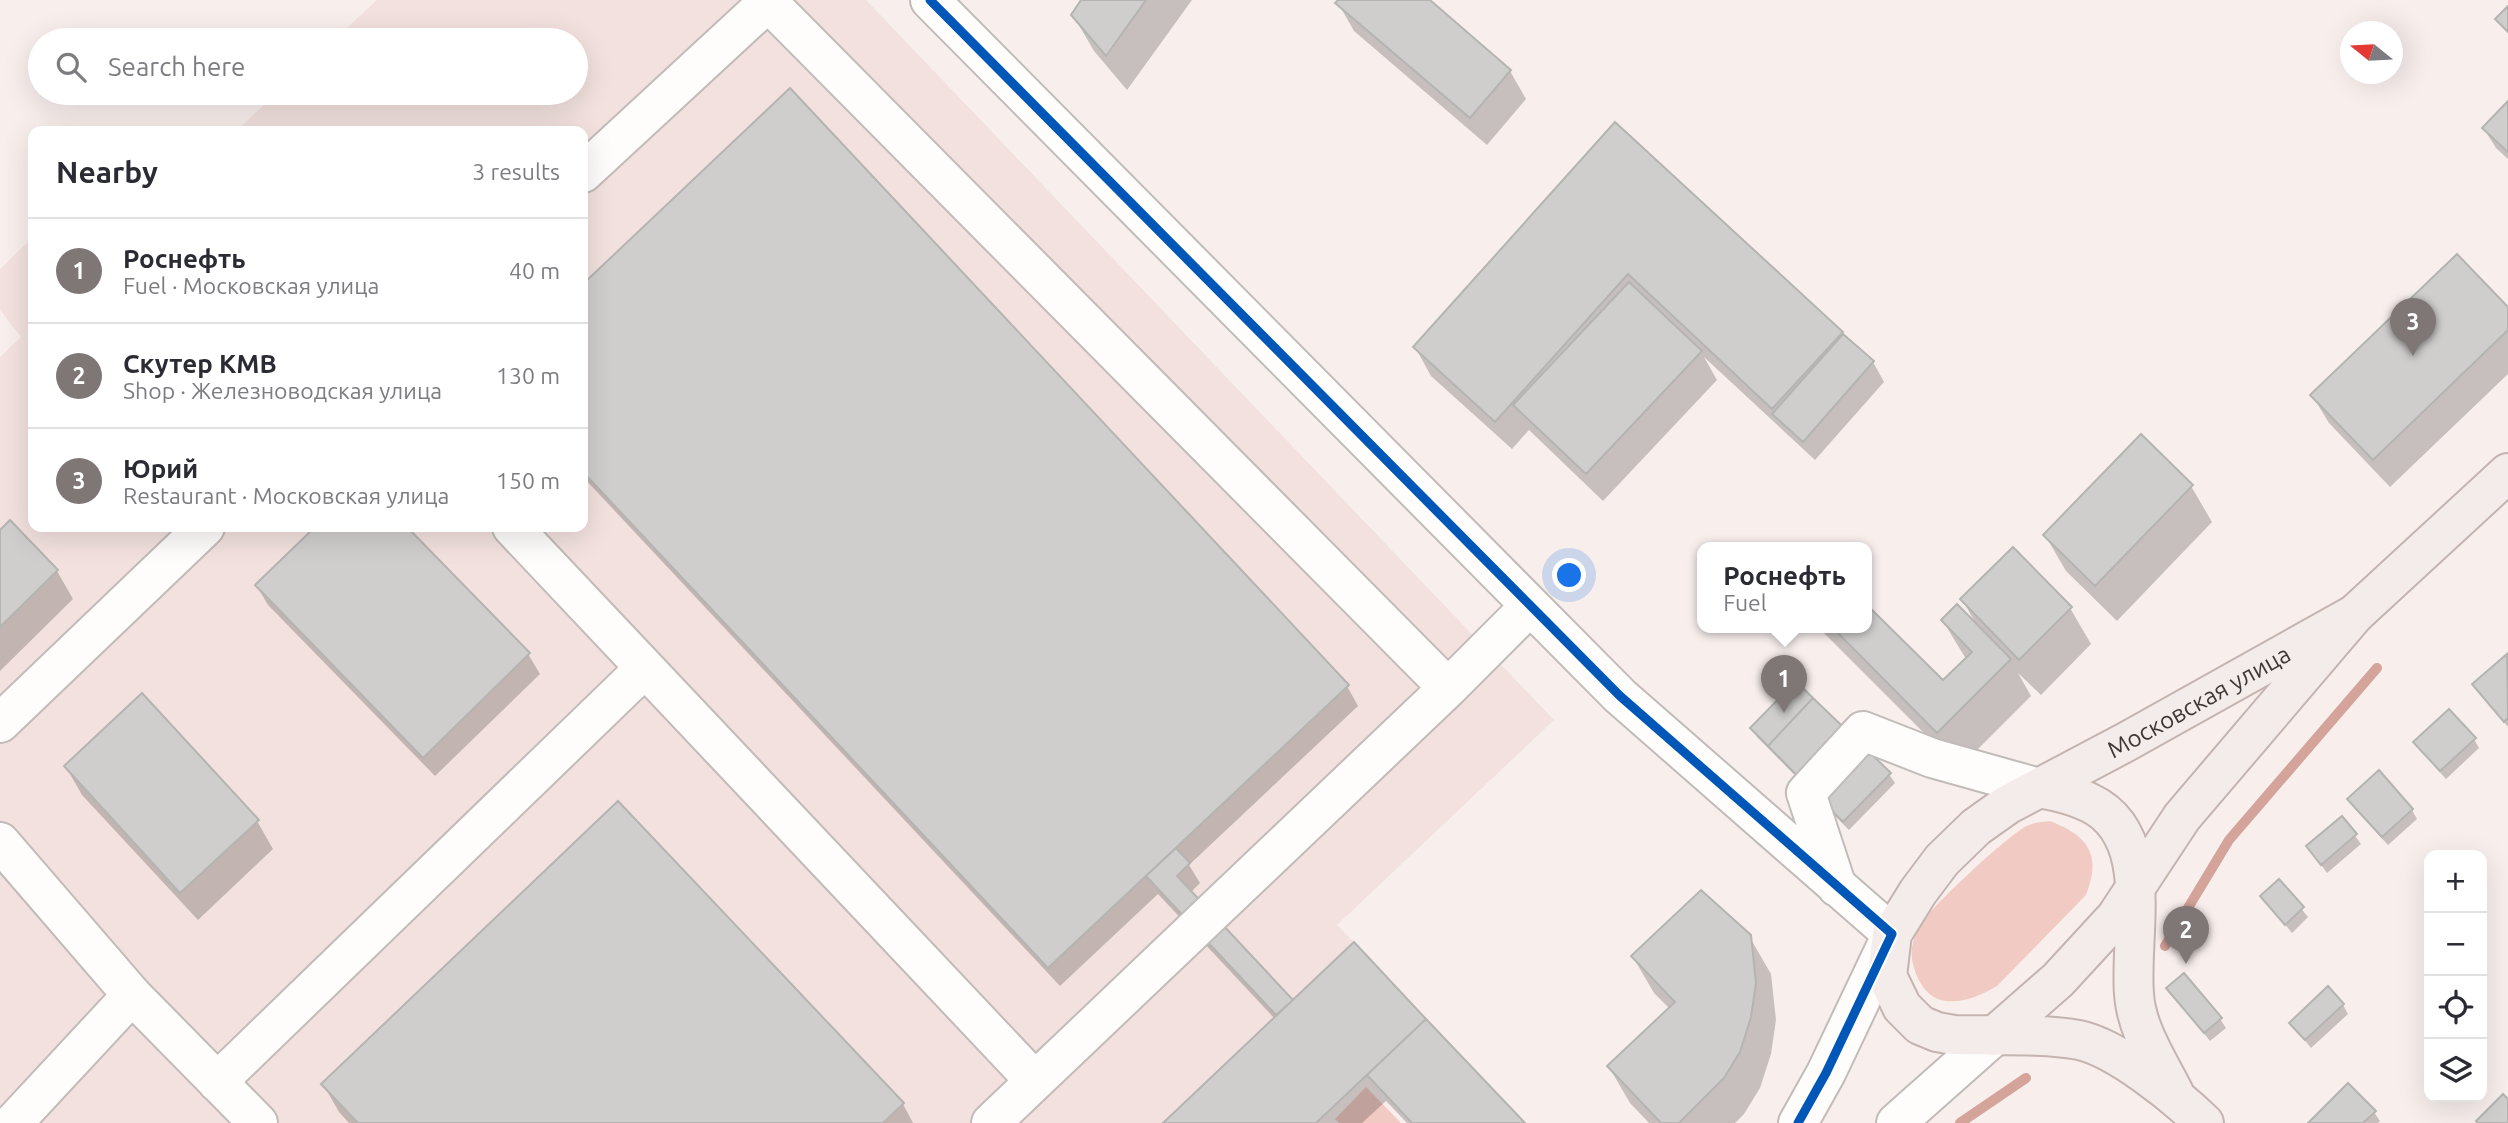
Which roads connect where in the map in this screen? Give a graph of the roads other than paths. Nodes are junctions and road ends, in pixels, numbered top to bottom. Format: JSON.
{"nodes":[{"id":1,"x":930,"y":0,"type":"edge"},
{"id":2,"x":588,"y":168,"type":"edge"},
{"id":3,"x":2508,"y":473,"type":"edge"},
{"id":4,"x":200,"y":532,"type":"edge"},
{"id":5,"x":517,"y":532,"type":"edge"},
{"id":6,"x":1530,"y":606,"type":"junction"},
{"id":7,"x":2355,"y":614,"type":"junction"},
{"id":8,"x":645,"y":668,"type":"junction"},
{"id":9,"x":1448,"y":688,"type":"junction"},
{"id":10,"x":0,"y":723,"type":"edge"},
{"id":11,"x":2039,"y":788,"type":"junction"},
{"id":12,"x":0,"y":842,"type":"edge"},
{"id":13,"x":1837,"y":887,"type":"junction"},
{"id":14,"x":2135,"y":891,"type":"junction"},
{"id":15,"x":1892,"y":934,"type":"junction"},
{"id":16,"x":132,"y":995,"type":"junction"},
{"id":17,"x":1994,"y":1036,"type":"junction"},
{"id":18,"x":1035,"y":1081,"type":"junction"},
{"id":19,"x":217,"y":1082,"type":"junction"},
{"id":20,"x":2175,"y":1095,"type":"junction"},
{"id":21,"x":13,"y":1123,"type":"edge"},
{"id":22,"x":258,"y":1123,"type":"edge"},
{"id":23,"x":991,"y":1123,"type":"edge"},
{"id":24,"x":1798,"y":1123,"type":"edge"},
{"id":25,"x":1896,"y":1123,"type":"edge"},
{"id":26,"x":2204,"y":1123,"type":"edge"}],
"edges":[{"from":1,"to":6,"type":"street"},
{"from":2,"to":9,"type":"street"},
{"from":3,"to":7,"type":"main road","name":"Московская улица"},
{"from":4,"to":10,"type":"street"},
{"from":5,"to":8,"type":"street"},
{"from":6,"to":9,"type":"street"},
{"from":6,"to":13,"type":"street"},
{"from":7,"to":11,"type":"main road","name":"Московская улица"},
{"from":7,"to":14,"type":"main road","name":"Московская улица"},
{"from":8,"to":18,"type":"street"},
{"from":8,"to":19,"type":"street"},
{"from":9,"to":18,"type":"street"},
{"from":11,"to":13,"type":"street"},
{"from":11,"to":14,"type":"main road"},
{"from":11,"to":15,"type":"main road","name":"Московская улица"},
{"from":12,"to":16,"type":"street"},
{"from":13,"to":15,"type":"street"},
{"from":14,"to":17,"type":"main road","name":"Московская улица"},
{"from":14,"to":20,"type":"main road"},
{"from":15,"to":17,"type":"main road","name":"Московская улица"},
{"from":15,"to":24,"type":"street","name":"Московская улица"},
{"from":16,"to":19,"type":"street"},
{"from":16,"to":21,"type":"street"},
{"from":17,"to":20,"type":"main road"},
{"from":17,"to":25,"type":"street","name":"Московская улица"},
{"from":18,"to":23,"type":"street"},
{"from":19,"to":22,"type":"street"},
{"from":20,"to":26,"type":"main road"}]}
